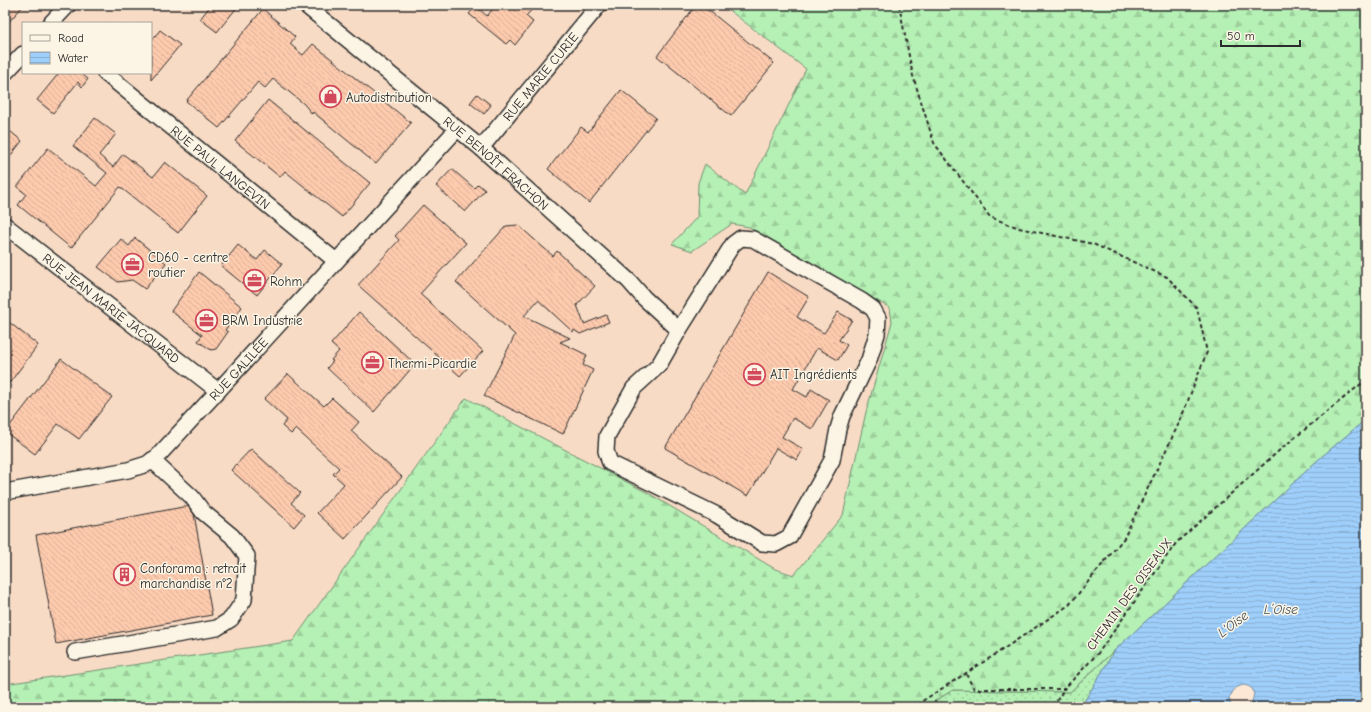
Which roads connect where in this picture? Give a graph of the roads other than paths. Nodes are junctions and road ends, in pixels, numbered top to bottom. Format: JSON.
{"nodes":[{"id":1,"x":68,"y":5,"type":"edge"},
{"id":2,"x":305,"y":5,"type":"edge"},
{"id":3,"x":599,"y":5,"type":"edge"},
{"id":4,"x":52,"y":22,"type":"edge"},
{"id":5,"x":22,"y":55,"type":"edge"},
{"id":6,"x":5,"y":73,"type":"edge"},
{"id":7,"x":106,"y":74,"type":"edge"},
{"id":8,"x":457,"y":128,"type":"junction"},
{"id":9,"x":481,"y":148,"type":"junction"},
{"id":10,"x":5,"y":225,"type":"edge"},
{"id":11,"x":336,"y":262,"type":"junction"},
{"id":12,"x":678,"y":330,"type":"junction"},
{"id":13,"x":218,"y":391,"type":"junction"},
{"id":14,"x":152,"y":460,"type":"junction"},
{"id":15,"x":5,"y":492,"type":"edge"},
{"id":16,"x":75,"y":652,"type":"dead end"}],
"edges":[{"from":1,"to":4,"type":"street"},
{"from":2,"to":8,"type":"street","name":"RUE BENOÎT FRACHON"},
{"from":3,"to":9,"type":"street","name":"RUE MARIE CURIE"},
{"from":5,"to":6,"type":"street"},
{"from":7,"to":11,"type":"street","name":"RUE PAUL LANGEVIN"},
{"from":8,"to":9,"type":"street","name":"RUE BENOÎT FRACHON"},
{"from":8,"to":11,"type":"street","name":"RUE GALILÉE"},
{"from":9,"to":12,"type":"street","name":"RUE BENOÎT FRACHON"},
{"from":10,"to":13,"type":"street","name":"RUE JEAN MARIE JACQUARD"},
{"from":11,"to":13,"type":"street","name":"RUE GALILÉE"},
{"from":12,"to":12,"type":"street"},
{"from":13,"to":14,"type":"street","name":"RUE GALILÉE"},
{"from":14,"to":15,"type":"street","name":"RUE GALILÉE"},
{"from":14,"to":16,"type":"street"}]}
